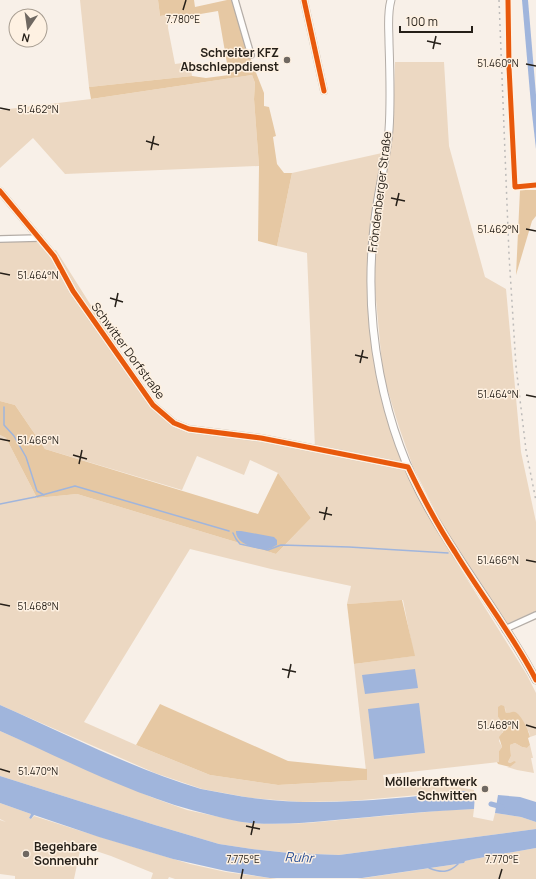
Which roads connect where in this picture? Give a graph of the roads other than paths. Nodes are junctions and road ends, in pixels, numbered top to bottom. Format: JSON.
{"nodes":[{"id":1,"x":235,"y":0,"type":"edge"},
{"id":2,"x":304,"y":0,"type":"edge"},
{"id":3,"x":391,"y":0,"type":"edge"},
{"id":4,"x":251,"y":55,"type":"dead end"},
{"id":5,"x":324,"y":91,"type":"dead end"},
{"id":6,"x":0,"y":191,"type":"edge"},
{"id":7,"x":38,"y":238,"type":"junction"},
{"id":8,"x":0,"y":239,"type":"edge"},
{"id":9,"x":408,"y":467,"type":"junction"},
{"id":10,"x":536,"y":615,"type":"edge"},
{"id":11,"x":506,"y":629,"type":"junction"},
{"id":12,"x":536,"y":680,"type":"edge"}],
"edges":[{"from":1,"to":4,"type":"street"},
{"from":2,"to":5,"type":"street"},
{"from":3,"to":9,"type":"main road","name":"Fröndenberger Straße"},
{"from":6,"to":7,"type":"street","name":"Schwitter Dorfstraße"},
{"from":7,"to":8,"type":"street"},
{"from":7,"to":9,"type":"street","name":"Schwitter Dorfstraße"},
{"from":9,"to":11,"type":"main road","name":"Fröndenberger Straße"},
{"from":10,"to":11,"type":"street"},
{"from":11,"to":12,"type":"main road","name":"Fröndenberger Straße"}]}
